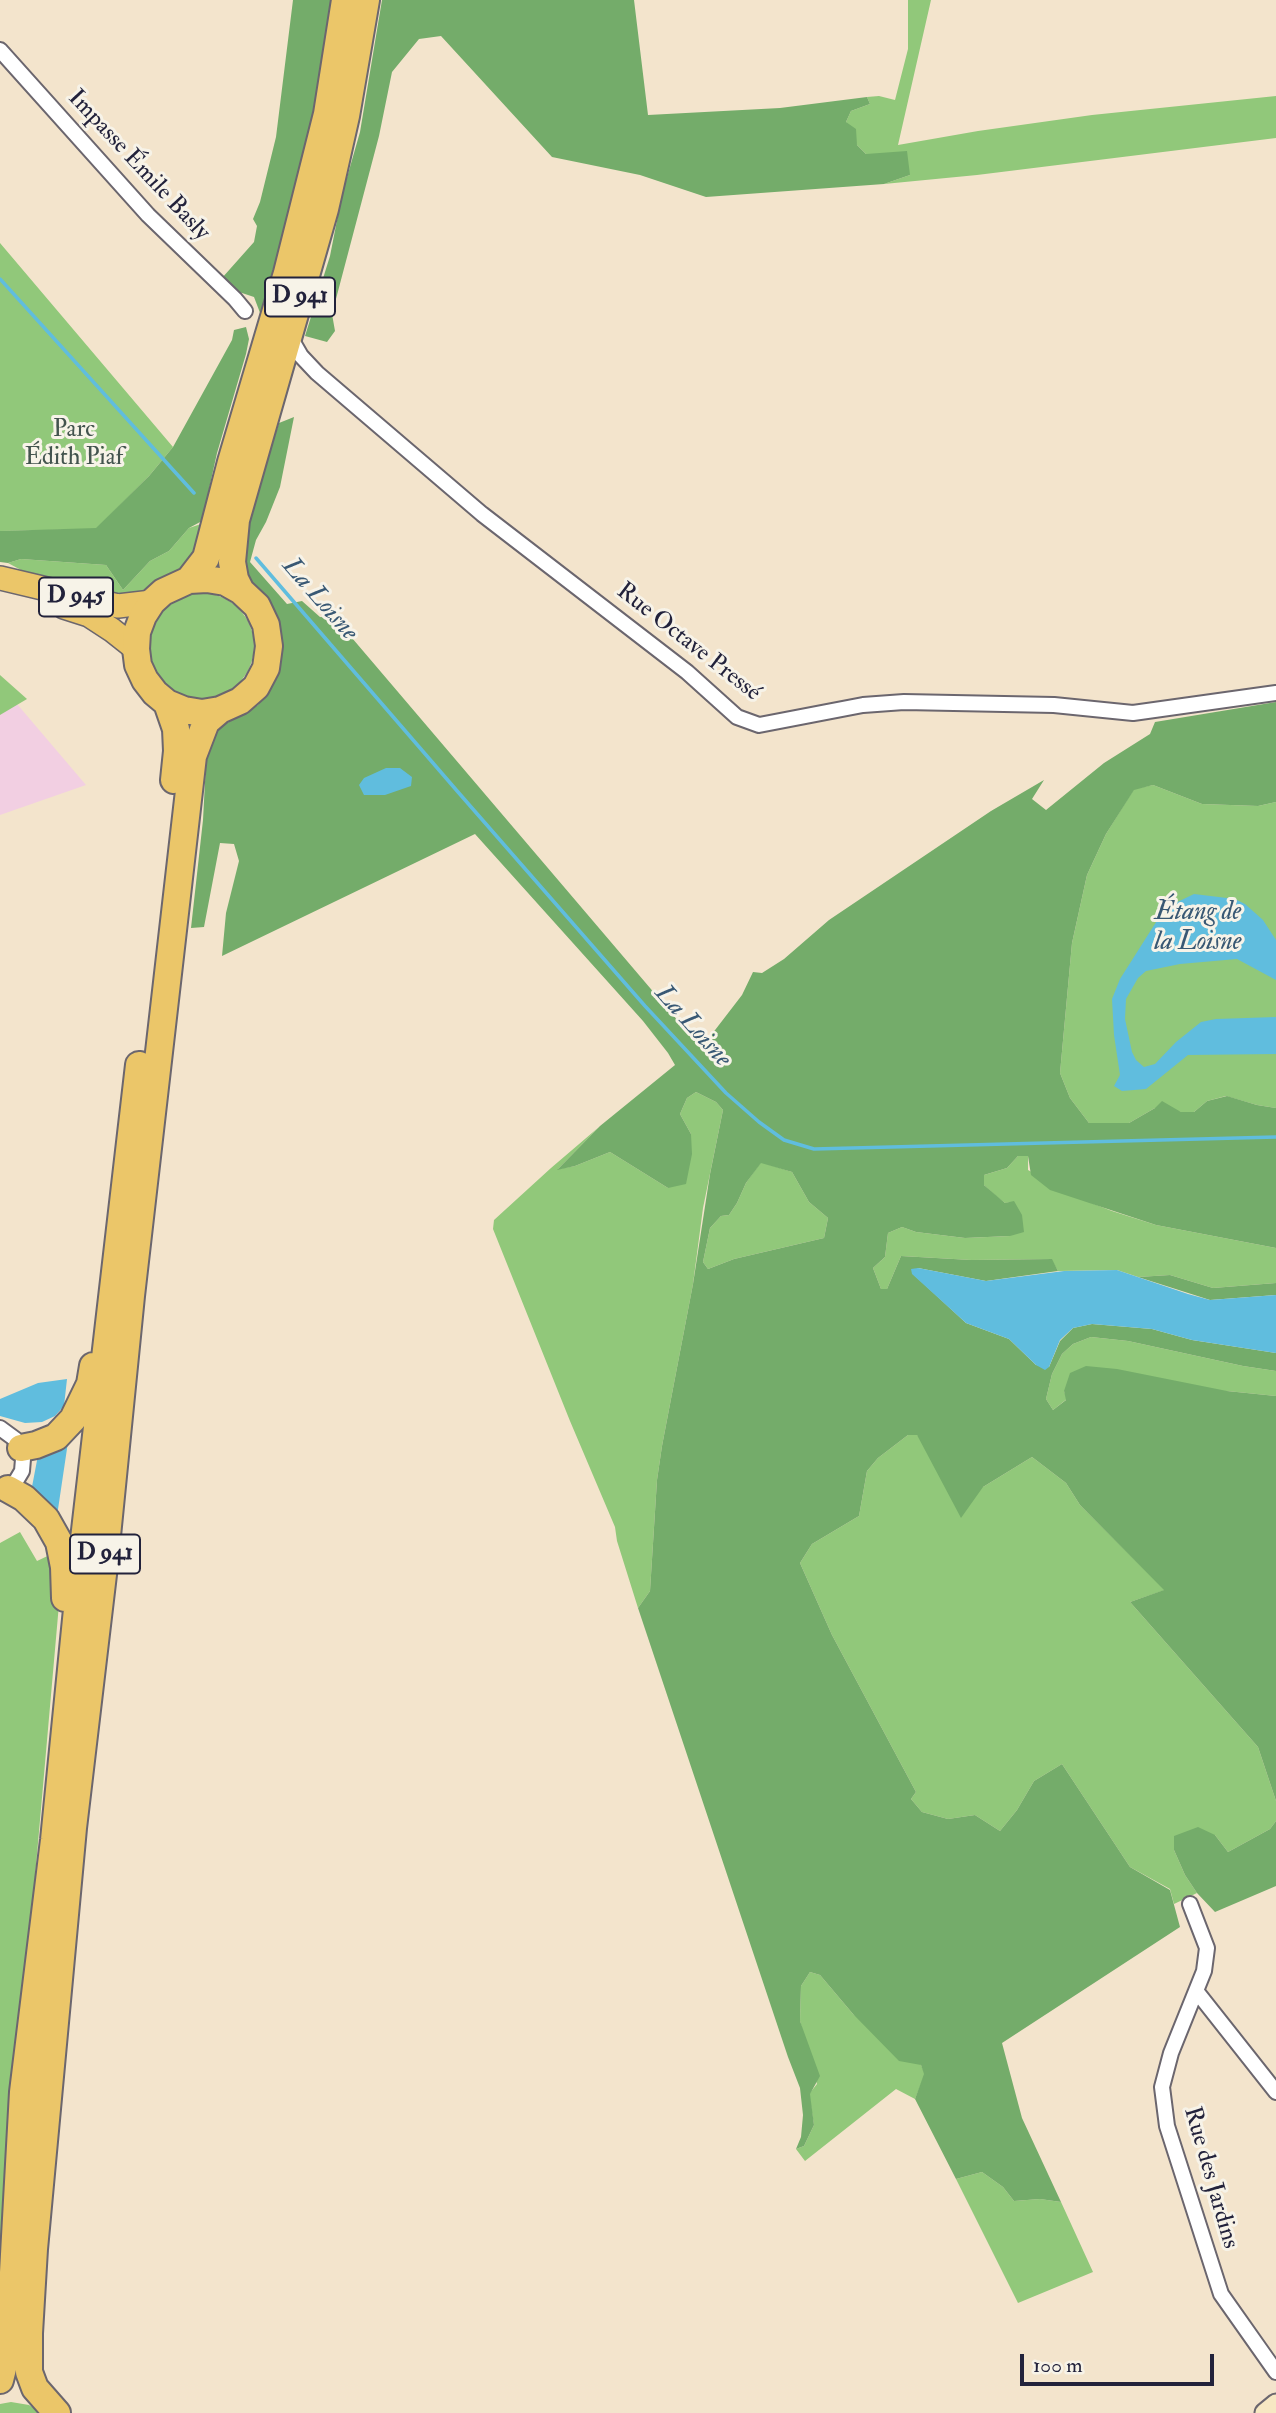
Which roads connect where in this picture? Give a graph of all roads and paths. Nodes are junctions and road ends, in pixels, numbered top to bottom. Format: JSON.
{"nodes":[{"id":1,"x":345,"y":0,"type":"edge"},
{"id":2,"x":366,"y":0,"type":"edge"},
{"id":3,"x":0,"y":50,"type":"edge"},
{"id":4,"x":245,"y":311,"type":"dead end"},
{"id":5,"x":289,"y":334,"type":"junction"},
{"id":6,"x":317,"y":373,"type":"junction"},
{"id":7,"x":275,"y":382,"type":"junction"},
{"id":8,"x":0,"y":578,"type":"edge"},
{"id":9,"x":189,"y":580,"type":"junction"},
{"id":10,"x":0,"y":590,"type":"edge"},
{"id":11,"x":241,"y":591,"type":"junction"},
{"id":12,"x":152,"y":602,"type":"junction"},
{"id":13,"x":136,"y":649,"type":"junction"},
{"id":14,"x":1276,"y":693,"type":"edge"},
{"id":15,"x":167,"y":703,"type":"junction"},
{"id":16,"x":220,"y":710,"type":"junction"},
{"id":17,"x":115,"y":1266,"type":"junction"},
{"id":18,"x":0,"y":1428,"type":"edge"},
{"id":19,"x":21,"y":1448,"type":"junction"},
{"id":20,"x":4,"y":1491,"type":"edge"},
{"id":21,"x":63,"y":1746,"type":"junction"},
{"id":22,"x":1190,"y":1904,"type":"dead end"},
{"id":23,"x":1197,"y":1992,"type":"junction"},
{"id":24,"x":1276,"y":2092,"type":"edge"},
{"id":25,"x":1276,"y":2372,"type":"edge"},
{"id":26,"x":0,"y":2380,"type":"edge"},
{"id":27,"x":0,"y":2394,"type":"edge"},
{"id":28,"x":1276,"y":2404,"type":"edge"},
{"id":29,"x":52,"y":2408,"type":"edge"},
{"id":30,"x":1265,"y":2413,"type":"edge"}],
"edges":[{"from":1,"to":9,"type":"highway","number":"D 941"},
{"from":2,"to":5,"type":"highway","number":"D 941"},
{"from":3,"to":4,"type":"street","name":"Impasse Émile Basly"},
{"from":5,"to":6,"type":"street","name":"Rue Octave Pressé"},
{"from":5,"to":7,"type":"highway","number":"D 941"},
{"from":6,"to":7,"type":"street"},
{"from":6,"to":14,"type":"street","name":"Rue Octave Pressé"},
{"from":7,"to":11,"type":"highway","number":"D 941"},
{"from":8,"to":12,"type":"main road","number":"D 945"},
{"from":9,"to":11,"type":"highway"},
{"from":9,"to":12,"type":"highway"},
{"from":10,"to":13,"type":"main road","number":"D 945"},
{"from":11,"to":16,"type":"highway"},
{"from":12,"to":13,"type":"highway"},
{"from":13,"to":15,"type":"highway"},
{"from":15,"to":16,"type":"highway"},
{"from":15,"to":17,"type":"highway","number":"D 941"},
{"from":16,"to":29,"type":"highway","number":"D 941"},
{"from":17,"to":19,"type":"highway"},
{"from":17,"to":21,"type":"highway","number":"D 941"},
{"from":18,"to":19,"type":"street"},
{"from":19,"to":20,"type":"street"},
{"from":20,"to":21,"type":"highway"},
{"from":21,"to":26,"type":"highway","number":"D 941"},
{"from":22,"to":23,"type":"street","name":"Rue des Jardins"},
{"from":23,"to":24,"type":"street"},
{"from":23,"to":25,"type":"street","name":"Rue des Jardins"},
{"from":27,"to":29,"type":"highway"},
{"from":28,"to":30,"type":"street"}]}
